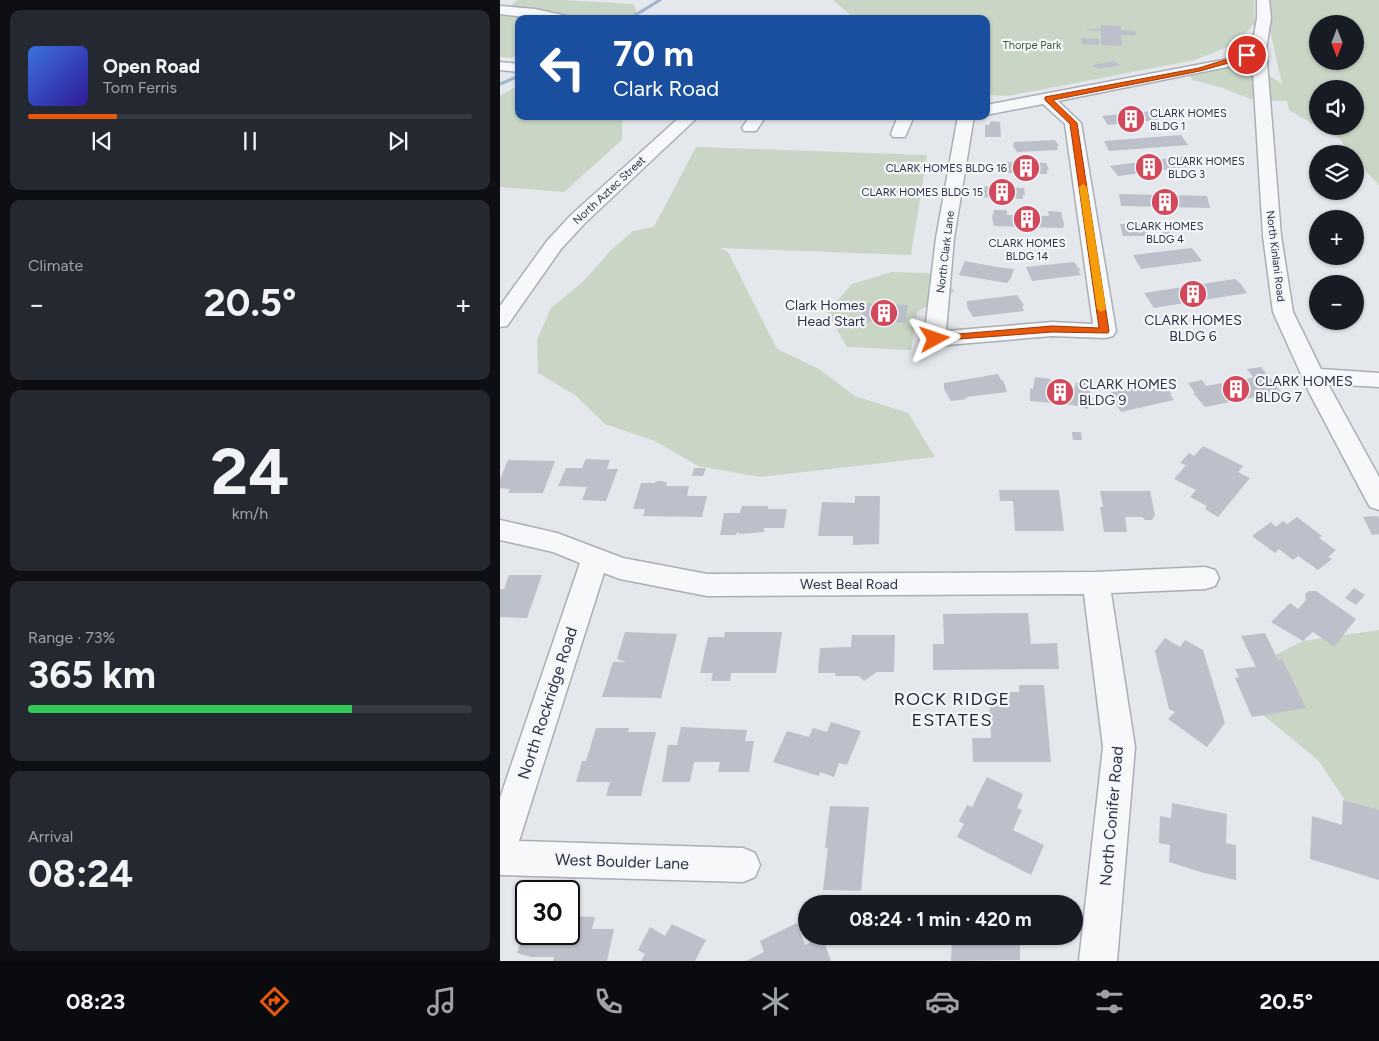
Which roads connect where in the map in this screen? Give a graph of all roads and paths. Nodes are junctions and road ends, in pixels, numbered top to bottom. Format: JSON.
{"nodes":[{"id":1,"x":1263,"y":0,"type":"edge"},
{"id":2,"x":500,"y":10,"type":"edge"},
{"id":3,"x":544,"y":15,"type":"edge"},
{"id":4,"x":1259,"y":49,"type":"junction"},
{"id":5,"x":1047,"y":98,"type":"junction"},
{"id":6,"x":990,"y":109,"type":"edge"},
{"id":7,"x":687,"y":120,"type":"edge"},
{"id":8,"x":904,"y":120,"type":"edge"},
{"id":9,"x":965,"y":120,"type":"edge"},
{"id":10,"x":899,"y":134,"type":"dead end"},
{"id":11,"x":500,"y":321,"type":"edge"},
{"id":12,"x":1312,"y":376,"type":"junction"},
{"id":13,"x":1379,"y":380,"type":"edge"},
{"id":14,"x":1377,"y":490,"type":"edge"},
{"id":15,"x":500,"y":530,"type":"edge"},
{"id":16,"x":595,"y":558,"type":"junction"},
{"id":17,"x":1205,"y":578,"type":"dead end"},
{"id":18,"x":1096,"y":583,"type":"junction"},
{"id":19,"x":500,"y":848,"type":"edge"},
{"id":20,"x":500,"y":858,"type":"edge"},
{"id":21,"x":743,"y":865,"type":"dead end"},
{"id":22,"x":1098,"y":961,"type":"edge"}],
"edges":[{"from":1,"to":4,"type":"street","name":"North Kinlani Road"},
{"from":2,"to":3,"type":"street"},
{"from":4,"to":5,"type":"street"},
{"from":4,"to":12,"type":"street","name":"North Kinlani Road"},
{"from":5,"to":6,"type":"street"},
{"from":5,"to":9,"type":"street","name":"North Clark Lane"},
{"from":7,"to":11,"type":"street","name":"North Aztec Street"},
{"from":8,"to":10,"type":"street"},
{"from":12,"to":13,"type":"street"},
{"from":12,"to":14,"type":"street","name":"North Kinlani Road"},
{"from":15,"to":16,"type":"street","name":"West Beal Road"},
{"from":16,"to":18,"type":"street","name":"West Beal Road"},
{"from":16,"to":19,"type":"street","name":"North Rockridge Road"},
{"from":17,"to":18,"type":"street","name":"West Beal Road"},
{"from":18,"to":22,"type":"street","name":"North Conifer Road"},
{"from":20,"to":21,"type":"street","name":"West Boulder Lane"}]}
